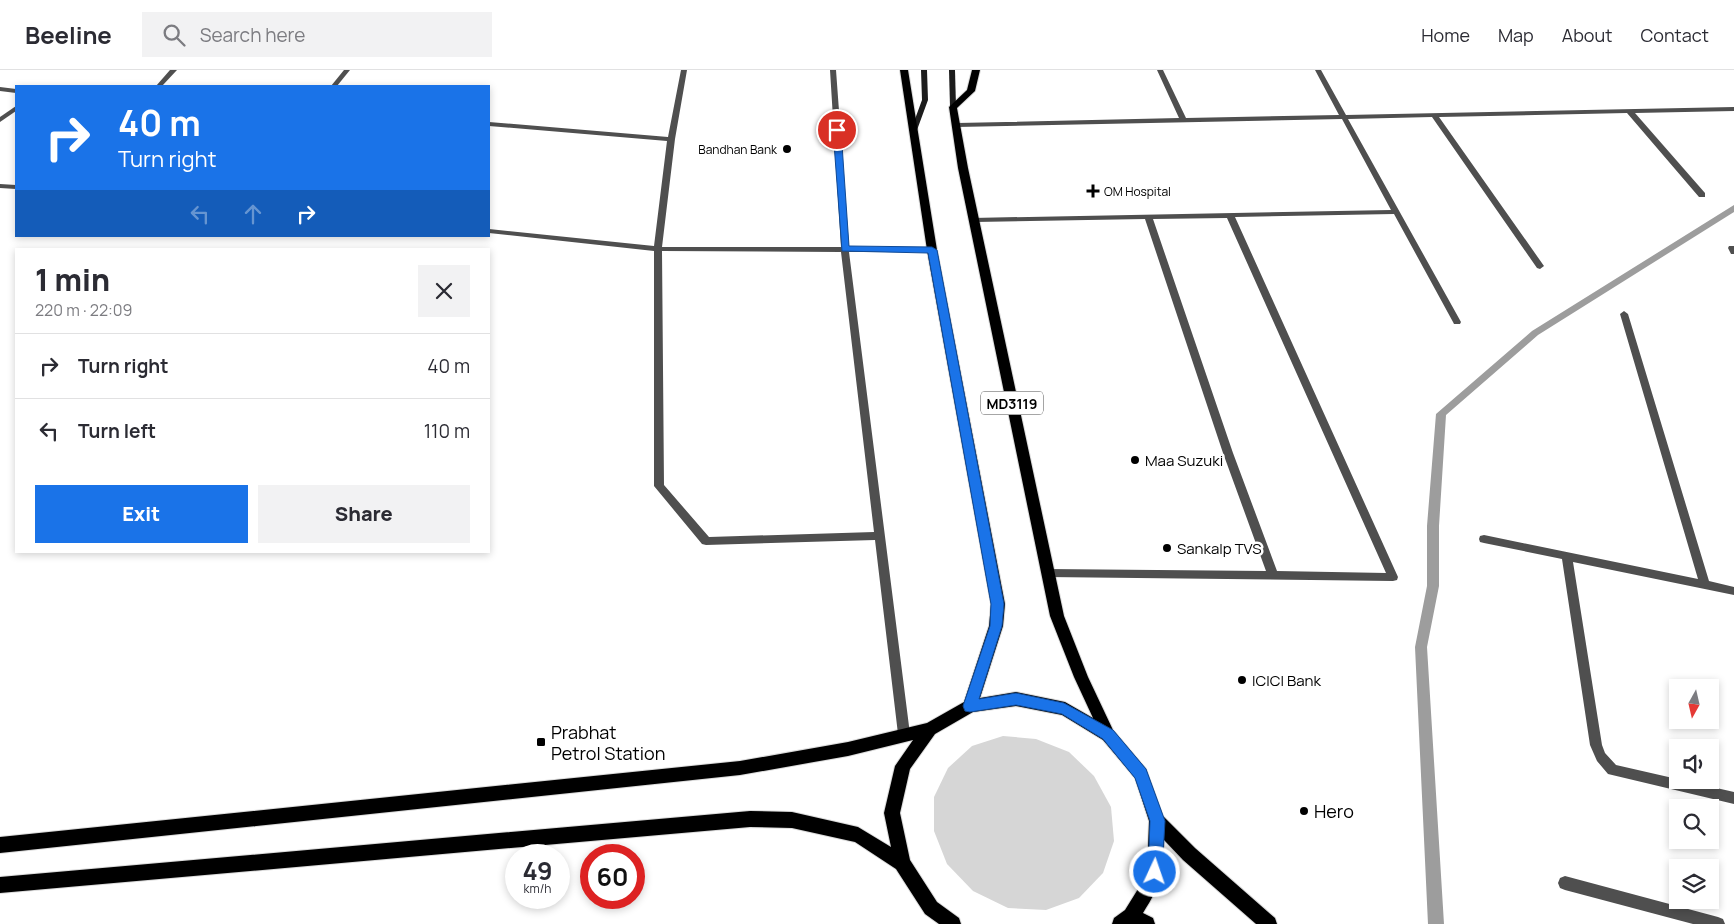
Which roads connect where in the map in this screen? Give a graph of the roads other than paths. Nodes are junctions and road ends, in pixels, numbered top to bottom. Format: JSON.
{"nodes":[{"id":1,"x":174,"y":70,"type":"edge"},
{"id":2,"x":347,"y":70,"type":"edge"},
{"id":3,"x":684,"y":70,"type":"edge"},
{"id":4,"x":833,"y":70,"type":"edge"},
{"id":5,"x":904,"y":70,"type":"edge"},
{"id":6,"x":924,"y":70,"type":"edge"},
{"id":7,"x":952,"y":70,"type":"edge"},
{"id":8,"x":976,"y":70,"type":"edge"},
{"id":9,"x":1160,"y":70,"type":"edge"},
{"id":10,"x":1318,"y":70,"type":"edge"},
{"id":11,"x":160,"y":85,"type":"edge"},
{"id":12,"x":335,"y":85,"type":"edge"},
{"id":13,"x":0,"y":90,"type":"edge"},
{"id":14,"x":15,"y":90,"type":"edge"},
{"id":15,"x":953,"y":107,"type":"junction"},
{"id":16,"x":15,"y":109,"type":"edge"},
{"id":17,"x":1734,"y":109,"type":"edge"},
{"id":18,"x":1630,"y":112,"type":"junction"},
{"id":19,"x":1435,"y":116,"type":"junction"},
{"id":20,"x":1345,"y":118,"type":"junction"},
{"id":21,"x":0,"y":120,"type":"edge"},
{"id":22,"x":1184,"y":120,"type":"junction"},
{"id":23,"x":490,"y":124,"type":"edge"},
{"id":24,"x":957,"y":125,"type":"junction"},
{"id":25,"x":914,"y":130,"type":"junction"},
{"id":26,"x":671,"y":139,"type":"junction"},
{"id":27,"x":0,"y":186,"type":"edge"},
{"id":28,"x":15,"y":187,"type":"edge"},
{"id":29,"x":1702,"y":195,"type":"dead end"},
{"id":30,"x":1396,"y":212,"type":"junction"},
{"id":31,"x":1230,"y":215,"type":"junction"},
{"id":32,"x":1148,"y":216,"type":"junction"},
{"id":33,"x":975,"y":220,"type":"junction"},
{"id":34,"x":490,"y":231,"type":"edge"},
{"id":35,"x":658,"y":249,"type":"junction"},
{"id":36,"x":845,"y":249,"type":"junction"},
{"id":37,"x":932,"y":250,"type":"junction"},
{"id":38,"x":1540,"y":266,"type":"dead end"},
{"id":39,"x":1624,"y":314,"type":"dead end"},
{"id":40,"x":1457,"y":322,"type":"dead end"},
{"id":41,"x":880,"y":536,"type":"junction"},
{"id":42,"x":1484,"y":539,"type":"dead end"},
{"id":43,"x":1567,"y":556,"type":"junction"},
{"id":44,"x":1047,"y":573,"type":"junction"},
{"id":45,"x":1273,"y":575,"type":"junction"},
{"id":46,"x":1705,"y":585,"type":"junction"},
{"id":47,"x":1734,"y":591,"type":"edge"},
{"id":48,"x":970,"y":706,"type":"junction"},
{"id":49,"x":930,"y":729,"type":"junction"},
{"id":50,"x":904,"y":734,"type":"junction"},
{"id":51,"x":1108,"y":734,"type":"junction"},
{"id":52,"x":1734,"y":798,"type":"edge"},
{"id":53,"x":1158,"y":821,"type":"junction"},
{"id":54,"x":0,"y":845,"type":"edge"},
{"id":55,"x":902,"y":863,"type":"junction"},
{"id":56,"x":1565,"y":883,"type":"dead end"},
{"id":57,"x":0,"y":886,"type":"edge"},
{"id":58,"x":933,"y":916,"type":"edge"},
{"id":59,"x":1126,"y":921,"type":"edge"},
{"id":60,"x":953,"y":924,"type":"edge"},
{"id":61,"x":1147,"y":924,"type":"edge"},
{"id":62,"x":1269,"y":924,"type":"edge"},
{"id":63,"x":1718,"y":924,"type":"edge"}],
"edges":[{"from":1,"to":11,"type":"street"},
{"from":2,"to":12,"type":"street"},
{"from":3,"to":26,"type":"street"},
{"from":4,"to":36,"type":"street"},
{"from":5,"to":25,"type":"main road","number":"MD3119"},
{"from":6,"to":25,"type":"main road"},
{"from":7,"to":15,"type":"main road"},
{"from":8,"to":15,"type":"main road"},
{"from":9,"to":22,"type":"street"},
{"from":10,"to":20,"type":"street"},
{"from":13,"to":14,"type":"street"},
{"from":15,"to":24,"type":"main road","number":"MD3119"},
{"from":16,"to":21,"type":"street"},
{"from":17,"to":18,"type":"street"},
{"from":18,"to":19,"type":"street"},
{"from":18,"to":29,"type":"street"},
{"from":19,"to":20,"type":"street"},
{"from":19,"to":38,"type":"street"},
{"from":20,"to":22,"type":"street"},
{"from":20,"to":30,"type":"street"},
{"from":22,"to":24,"type":"street"},
{"from":23,"to":26,"type":"street"},
{"from":24,"to":33,"type":"main road","number":"MD3119"},
{"from":25,"to":37,"type":"main road","number":"MD3119"},
{"from":26,"to":35,"type":"street"},
{"from":27,"to":28,"type":"street"},
{"from":30,"to":31,"type":"street"},
{"from":30,"to":40,"type":"street"},
{"from":31,"to":32,"type":"street"},
{"from":31,"to":45,"type":"street"},
{"from":32,"to":33,"type":"street"},
{"from":32,"to":45,"type":"street"},
{"from":33,"to":44,"type":"main road","number":"MD3119"},
{"from":34,"to":35,"type":"street"},
{"from":35,"to":36,"type":"street"},
{"from":35,"to":41,"type":"street"},
{"from":36,"to":37,"type":"street"},
{"from":36,"to":41,"type":"street"},
{"from":37,"to":48,"type":"main road","number":"MD3119"},
{"from":39,"to":46,"type":"street"},
{"from":41,"to":50,"type":"street"},
{"from":42,"to":43,"type":"street"},
{"from":43,"to":46,"type":"street"},
{"from":43,"to":52,"type":"street"},
{"from":44,"to":45,"type":"street"},
{"from":44,"to":51,"type":"main road","number":"MD3119"},
{"from":46,"to":47,"type":"street"},
{"from":48,"to":49,"type":"main road"},
{"from":48,"to":51,"type":"main road"},
{"from":49,"to":50,"type":"main road"},
{"from":49,"to":55,"type":"main road"},
{"from":50,"to":54,"type":"main road"},
{"from":51,"to":53,"type":"main road"},
{"from":53,"to":59,"type":"main road"},
{"from":53,"to":62,"type":"main road"},
{"from":55,"to":57,"type":"main road"},
{"from":55,"to":58,"type":"main road"},
{"from":56,"to":63,"type":"street"},
{"from":58,"to":60,"type":"main road"},
{"from":59,"to":61,"type":"main road"}]}
